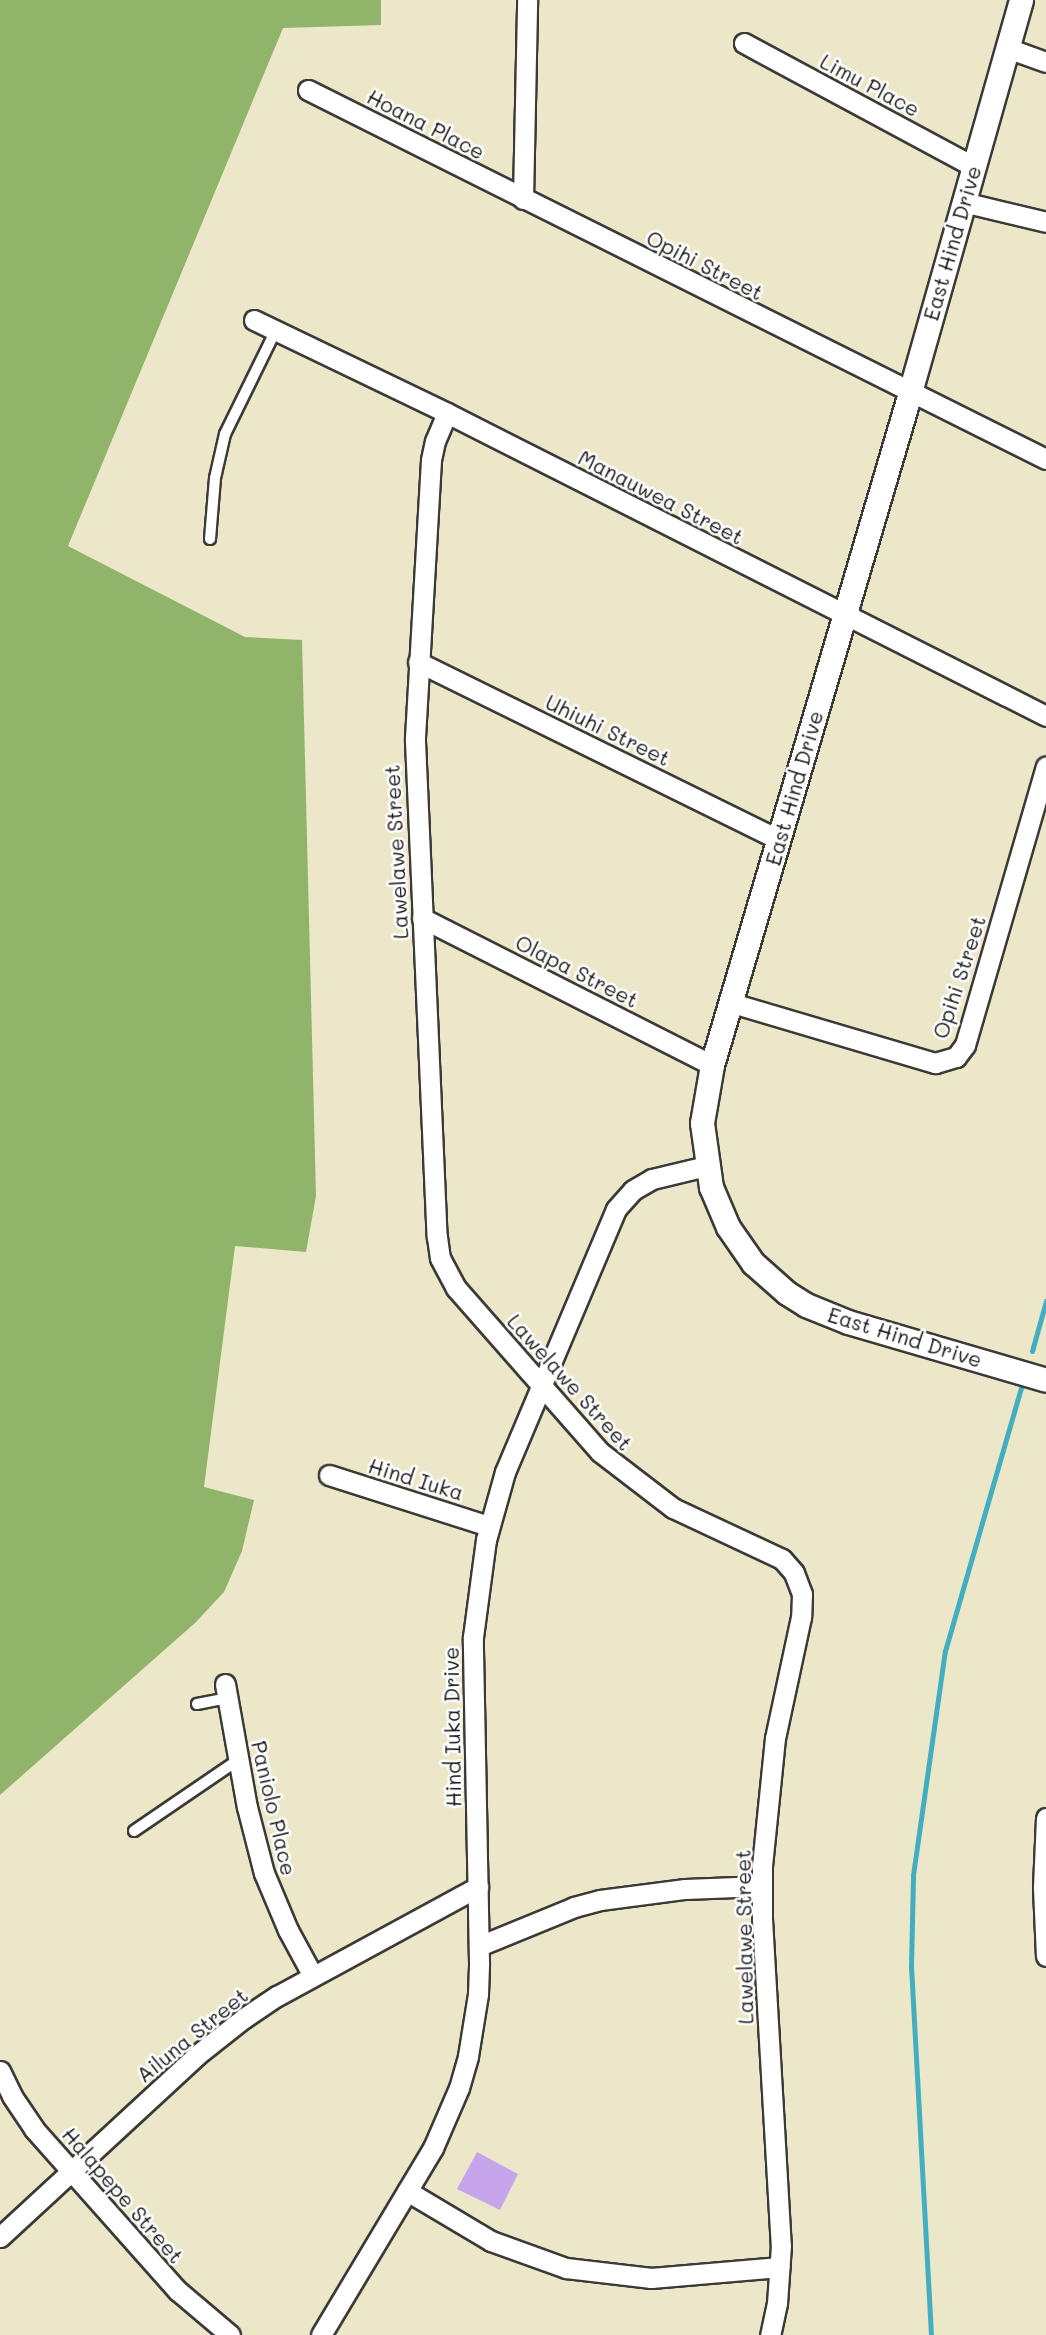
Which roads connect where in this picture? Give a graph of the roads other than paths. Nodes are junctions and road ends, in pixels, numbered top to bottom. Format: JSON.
{"nodes":[{"id":1,"x":527,"y":0,"type":"edge"},
{"id":2,"x":1021,"y":0,"type":"edge"},
{"id":3,"x":744,"y":43,"type":"dead end"},
{"id":4,"x":1007,"y":48,"type":"junction"},
{"id":5,"x":1046,"y":62,"type":"edge"},
{"id":6,"x":309,"y":90,"type":"dead end"},
{"id":7,"x":974,"y":167,"type":"junction"},
{"id":8,"x":523,"y":199,"type":"junction"},
{"id":9,"x":963,"y":202,"type":"junction"},
{"id":10,"x":1046,"y":222,"type":"edge"},
{"id":11,"x":254,"y":320,"type":"dead end"},
{"id":12,"x":275,"y":330,"type":"junction"},
{"id":13,"x":910,"y":393,"type":"junction"},
{"id":14,"x":447,"y":413,"type":"junction"},
{"id":15,"x":1046,"y":459,"type":"edge"},
{"id":16,"x":210,"y":539,"type":"dead end"},
{"id":17,"x":846,"y":616,"type":"junction"},
{"id":18,"x":418,"y":662,"type":"junction"},
{"id":19,"x":1046,"y":716,"type":"edge"},
{"id":20,"x":1046,"y":767,"type":"edge"},
{"id":21,"x":779,"y":840,"type":"junction"},
{"id":22,"x":422,"y":918,"type":"junction"},
{"id":23,"x":732,"y":1003,"type":"junction"},
{"id":24,"x":712,"y":1065,"type":"junction"},
{"id":25,"x":706,"y":1166,"type":"junction"},
{"id":26,"x":1046,"y":1380,"type":"edge"},
{"id":27,"x":541,"y":1388,"type":"junction"},
{"id":28,"x":329,"y":1475,"type":"dead end"},
{"id":29,"x":489,"y":1526,"type":"junction"},
{"id":30,"x":226,"y":1691,"type":"joint"},
{"id":31,"x":197,"y":1704,"type":"dead end"},
{"id":32,"x":239,"y":1760,"type":"junction"},
{"id":33,"x":1046,"y":1818,"type":"edge"},
{"id":34,"x":134,"y":1831,"type":"dead end"},
{"id":35,"x":1045,"y":1868,"type":"edge"},
{"id":36,"x":762,"y":1886,"type":"junction"},
{"id":37,"x":478,"y":1887,"type":"junction"},
{"id":38,"x":479,"y":1947,"type":"junction"},
{"id":39,"x":1046,"y":1956,"type":"edge"},
{"id":40,"x":313,"y":1976,"type":"junction"},
{"id":41,"x":0,"y":2071,"type":"edge"},
{"id":42,"x":71,"y":2171,"type":"junction"},
{"id":43,"x":407,"y":2191,"type":"junction"},
{"id":44,"x":0,"y":2237,"type":"edge"},
{"id":45,"x":780,"y":2267,"type":"junction"},
{"id":46,"x":230,"y":2335,"type":"edge"},
{"id":47,"x":321,"y":2335,"type":"edge"},
{"id":48,"x":769,"y":2335,"type":"edge"}],
"edges":[{"from":1,"to":8,"type":"street"},
{"from":2,"to":4,"type":"street","name":"East Hind Drive"},
{"from":3,"to":7,"type":"street","name":"Limu Place"},
{"from":4,"to":5,"type":"street"},
{"from":4,"to":7,"type":"street","name":"East Hind Drive"},
{"from":6,"to":8,"type":"street","name":"Hoana Place"},
{"from":7,"to":9,"type":"street","name":"East Hind Drive"},
{"from":8,"to":13,"type":"street","name":"Opihi Street"},
{"from":9,"to":10,"type":"street"},
{"from":9,"to":13,"type":"street","name":"East Hind Drive"},
{"from":11,"to":12,"type":"street","name":"Manauwea Street"},
{"from":12,"to":14,"type":"street","name":"Manauwea Street"},
{"from":12,"to":16,"type":"lane"},
{"from":13,"to":15,"type":"street","name":"Opihi Street"},
{"from":13,"to":17,"type":"street","name":"East Hind Drive"},
{"from":14,"to":17,"type":"street","name":"Manauwea Street"},
{"from":14,"to":18,"type":"street","name":"Lawelawe Street"},
{"from":17,"to":19,"type":"street","name":"Manauwea Street"},
{"from":17,"to":21,"type":"street","name":"East Hind Drive"},
{"from":18,"to":21,"type":"street","name":"Uhiuhi Street"},
{"from":18,"to":22,"type":"street","name":"Lawelawe Street"},
{"from":20,"to":23,"type":"street","name":"Opihi Street"},
{"from":21,"to":23,"type":"street","name":"East Hind Drive"},
{"from":22,"to":24,"type":"street","name":"Olapa Street"},
{"from":22,"to":27,"type":"street","name":"Lawelawe Street"},
{"from":23,"to":24,"type":"street","name":"East Hind Drive"},
{"from":24,"to":25,"type":"street","name":"East Hind Drive"},
{"from":25,"to":26,"type":"street","name":"East Hind Drive"},
{"from":25,"to":27,"type":"street","name":"Hind Iuka Drive"},
{"from":27,"to":29,"type":"street","name":"Hind Iuka Drive"},
{"from":27,"to":36,"type":"street","name":"Lawelawe Street"},
{"from":28,"to":29,"type":"street","name":"Hind Iuka"},
{"from":29,"to":37,"type":"street","name":"Hind Iuka Drive"},
{"from":30,"to":31,"type":"lane"},
{"from":30,"to":32,"type":"street","name":"Paniolo Place"},
{"from":32,"to":34,"type":"lane"},
{"from":32,"to":40,"type":"street","name":"Paniolo Place"},
{"from":33,"to":35,"type":"street"},
{"from":35,"to":39,"type":"street"},
{"from":36,"to":38,"type":"street"},
{"from":36,"to":45,"type":"street","name":"Lawelawe Street"},
{"from":37,"to":38,"type":"street","name":"Hind Iuka Drive"},
{"from":37,"to":40,"type":"street","name":"Ailuna Street"},
{"from":38,"to":43,"type":"street","name":"Hind Iuka Drive"},
{"from":40,"to":42,"type":"street","name":"Ailuna Street"},
{"from":41,"to":42,"type":"street","name":"Halapepe Street"},
{"from":42,"to":44,"type":"street","name":"Ailuna Street"},
{"from":42,"to":46,"type":"street","name":"Halapepe Street"},
{"from":43,"to":45,"type":"street"},
{"from":43,"to":47,"type":"street","name":"Hind Iuka Drive"},
{"from":45,"to":48,"type":"street","name":"Lawelawe Street"}]}
